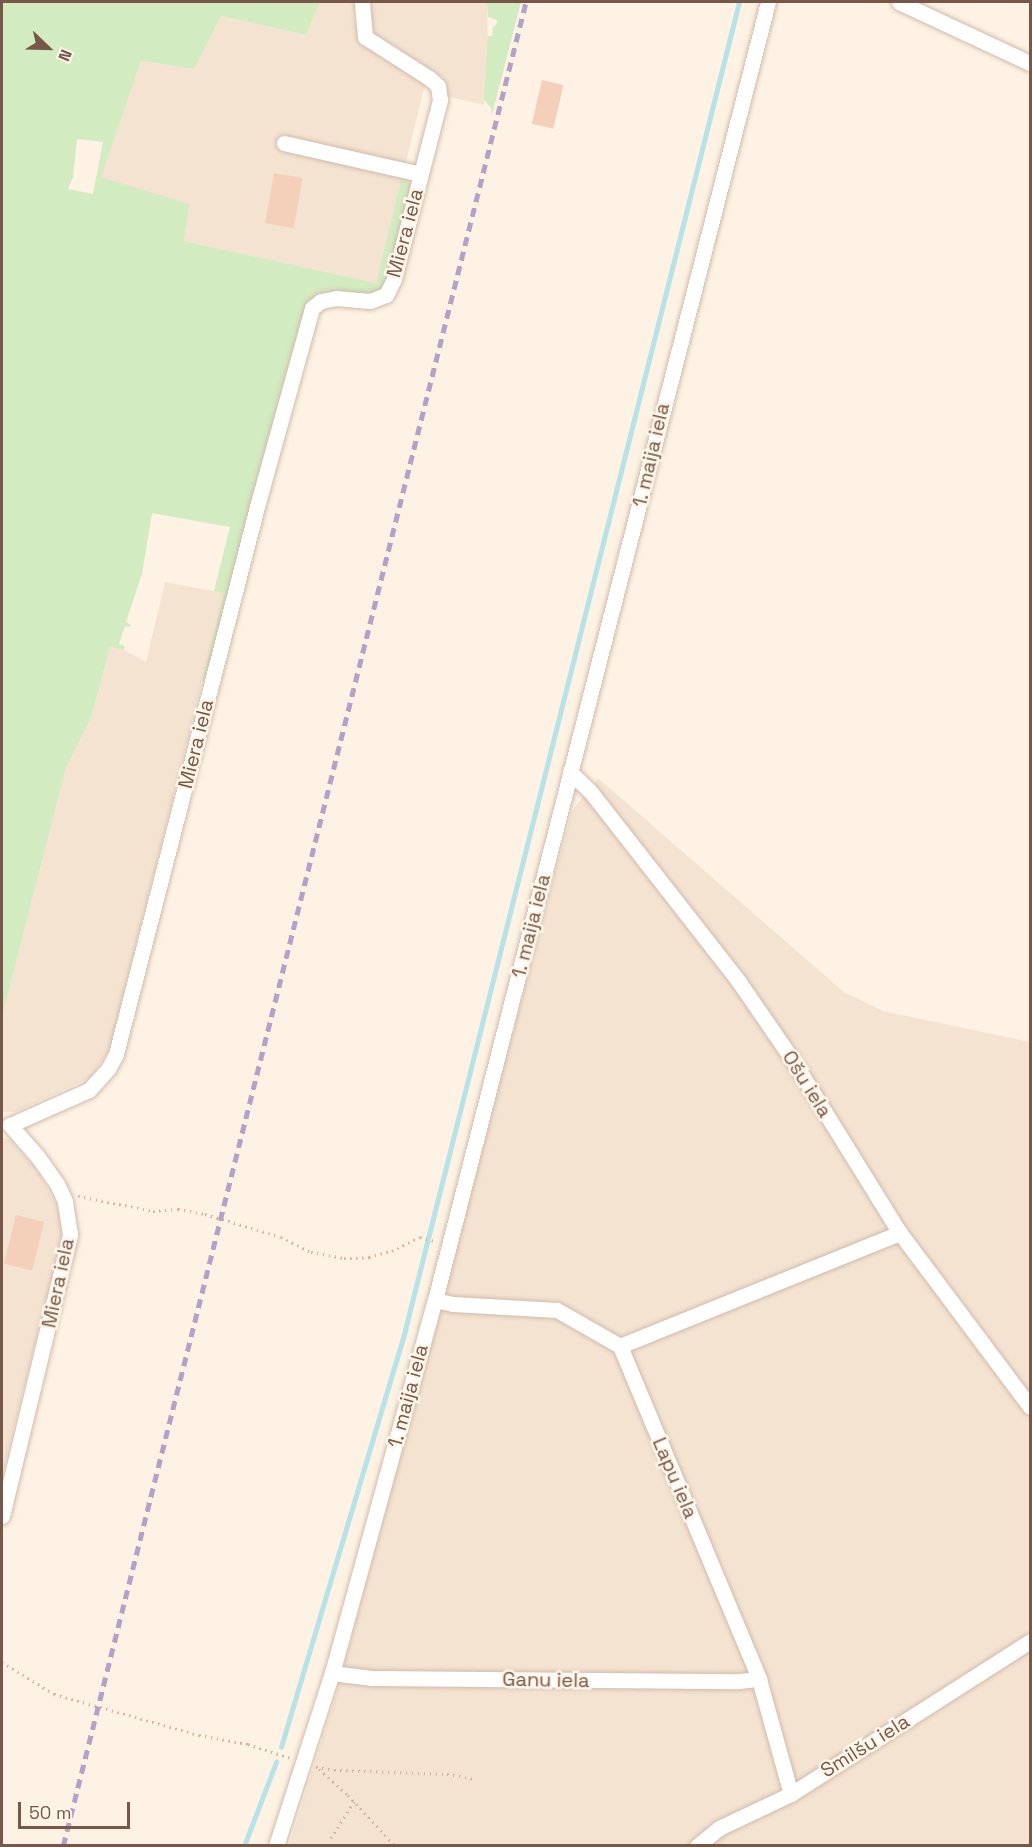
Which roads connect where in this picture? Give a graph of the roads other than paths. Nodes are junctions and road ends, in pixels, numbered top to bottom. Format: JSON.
{"nodes":[{"id":1,"x":362,"y":2,"type":"edge"},
{"id":2,"x":768,"y":2,"type":"edge"},
{"id":3,"x":899,"y":2,"type":"edge"},
{"id":4,"x":1030,"y":63,"type":"edge"},
{"id":5,"x":284,"y":143,"type":"dead end"},
{"id":6,"x":421,"y":174,"type":"junction"},
{"id":7,"x":570,"y":772,"type":"junction"},
{"id":8,"x":6,"y":1124,"type":"edge"},
{"id":9,"x":900,"y":1233,"type":"junction"},
{"id":10,"x":435,"y":1300,"type":"junction"},
{"id":11,"x":620,"y":1346,"type":"junction"},
{"id":12,"x":1030,"y":1407,"type":"edge"},
{"id":13,"x":2,"y":1516,"type":"edge"},
{"id":14,"x":1030,"y":1641,"type":"edge"},
{"id":15,"x":332,"y":1673,"type":"junction"},
{"id":16,"x":759,"y":1679,"type":"junction"},
{"id":17,"x":790,"y":1794,"type":"junction"},
{"id":18,"x":276,"y":1845,"type":"edge"},
{"id":19,"x":697,"y":1845,"type":"edge"}],
"edges":[{"from":1,"to":6,"type":"street","name":"Miera iela"},
{"from":2,"to":7,"type":"street","name":"1. maija iela"},
{"from":3,"to":4,"type":"street"},
{"from":5,"to":6,"type":"street"},
{"from":6,"to":8,"type":"street","name":"Miera iela"},
{"from":7,"to":9,"type":"street","name":"Ošu iela"},
{"from":7,"to":10,"type":"street","name":"1. maija iela"},
{"from":8,"to":13,"type":"street","name":"Miera iela"},
{"from":9,"to":11,"type":"street"},
{"from":9,"to":12,"type":"street","name":"Ošu iela"},
{"from":10,"to":11,"type":"street"},
{"from":10,"to":15,"type":"street","name":"1. maija iela"},
{"from":11,"to":16,"type":"street","name":"Lapu iela"},
{"from":14,"to":17,"type":"street","name":"Smilšu iela"},
{"from":15,"to":16,"type":"street","name":"Ganu iela"},
{"from":15,"to":18,"type":"street","name":"1. maija iela"},
{"from":16,"to":17,"type":"street","name":"Lapu iela"},
{"from":17,"to":19,"type":"street","name":"Smilšu iela"}]}
